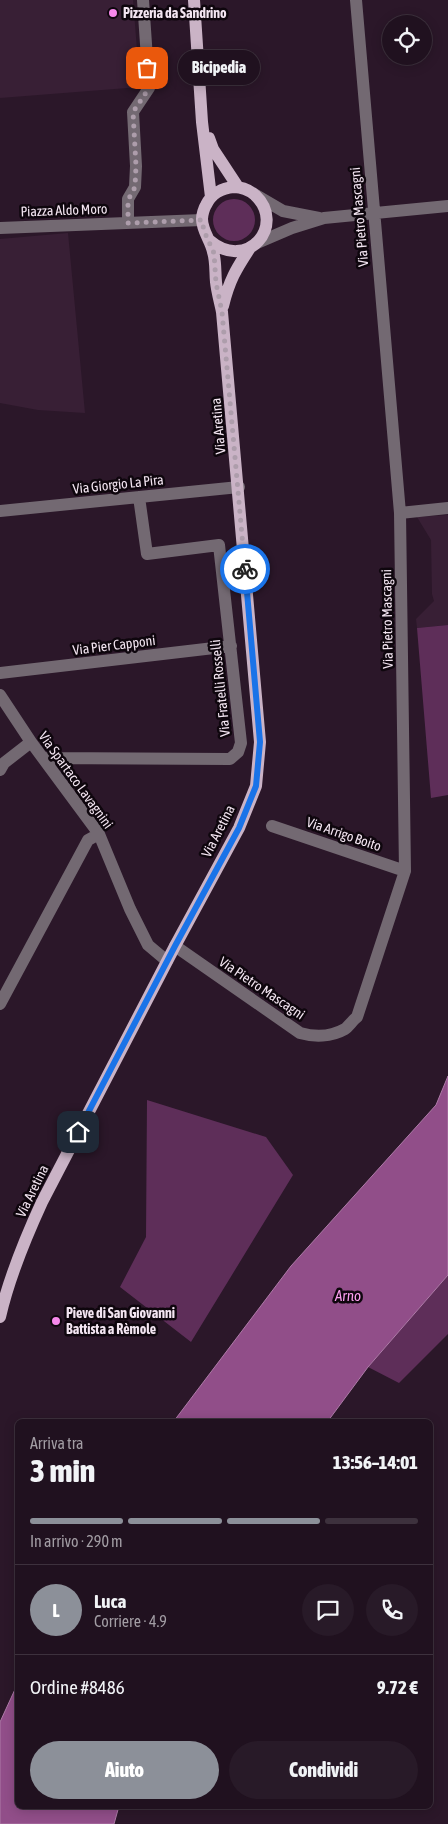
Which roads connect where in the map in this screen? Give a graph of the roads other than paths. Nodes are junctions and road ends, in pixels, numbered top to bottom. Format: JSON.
{"nodes":[{"id":1,"x":143,"y":0,"type":"edge"},
{"id":2,"x":194,"y":0,"type":"edge"},
{"id":3,"x":356,"y":0,"type":"edge"},
{"id":4,"x":202,"y":122,"type":"junction"},
{"id":5,"x":238,"y":187,"type":"junction"},
{"id":6,"x":252,"y":192,"type":"junction"},
{"id":7,"x":211,"y":197,"type":"junction"},
{"id":8,"x":448,"y":206,"type":"edge"},
{"id":9,"x":374,"y":213,"type":"junction"},
{"id":10,"x":321,"y":218,"type":"junction"},
{"id":11,"x":202,"y":220,"type":"junction"},
{"id":12,"x":128,"y":223,"type":"junction"},
{"id":13,"x":0,"y":228,"type":"edge"},
{"id":14,"x":210,"y":240,"type":"junction"},
{"id":15,"x":254,"y":246,"type":"junction"},
{"id":16,"x":222,"y":312,"type":"junction"},
{"id":17,"x":238,"y":487,"type":"junction"},
{"id":18,"x":139,"y":497,"type":"junction"},
{"id":19,"x":448,"y":508,"type":"edge"},
{"id":20,"x":0,"y":511,"type":"edge"},
{"id":21,"x":400,"y":513,"type":"junction"},
{"id":22,"x":231,"y":646,"type":"junction"},
{"id":23,"x":0,"y":673,"type":"edge"},
{"id":24,"x":0,"y":695,"type":"edge"},
{"id":25,"x":31,"y":742,"type":"junction"},
{"id":26,"x":43,"y":758,"type":"junction"},
{"id":27,"x":0,"y":770,"type":"edge"},
{"id":28,"x":272,"y":826,"type":"dead end"},
{"id":29,"x":99,"y":834,"type":"junction"},
{"id":30,"x":405,"y":871,"type":"junction"},
{"id":31,"x":175,"y":946,"type":"junction"},
{"id":32,"x":167,"y":961,"type":"junction"},
{"id":33,"x":3,"y":989,"type":"edge"},
{"id":34,"x":0,"y":1004,"type":"edge"},
{"id":35,"x":0,"y":1316,"type":"edge"}],
"edges":[{"from":1,"to":12,"type":"street","name":"Piazza Aldo Moro"},
{"from":2,"to":4,"type":"main road"},
{"from":3,"to":9,"type":"street","name":"Via Pietro Mascagni"},
{"from":4,"to":5,"type":"main road"},
{"from":4,"to":7,"type":"main road"},
{"from":5,"to":6,"type":"main road"},
{"from":5,"to":7,"type":"main road"},
{"from":6,"to":10,"type":"street"},
{"from":6,"to":15,"type":"main road","name":"Via Aretina"},
{"from":7,"to":11,"type":"main road"},
{"from":8,"to":9,"type":"street"},
{"from":9,"to":10,"type":"street"},
{"from":9,"to":21,"type":"street","name":"Via Pietro Mascagni"},
{"from":10,"to":15,"type":"street"},
{"from":11,"to":12,"type":"street","name":"Piazza Aldo Moro"},
{"from":11,"to":14,"type":"main road","name":"Via Aretina"},
{"from":12,"to":13,"type":"street","name":"Piazza Aldo Moro"},
{"from":14,"to":15,"type":"main road"},
{"from":14,"to":16,"type":"main road","name":"Via Aretina"},
{"from":15,"to":16,"type":"main road","name":"Via Aretina"},
{"from":16,"to":17,"type":"main road","name":"Via Aretina"},
{"from":17,"to":18,"type":"street","name":"Via Giorgio La Pira"},
{"from":17,"to":31,"type":"main road","name":"Via Aretina"},
{"from":18,"to":20,"type":"street","name":"Via Giorgio La Pira"},
{"from":18,"to":22,"type":"street","name":"Via Fratelli Rosselli"},
{"from":19,"to":21,"type":"street"},
{"from":21,"to":30,"type":"street","name":"Via Pietro Mascagni"},
{"from":22,"to":23,"type":"street","name":"Via Pier Capponi"},
{"from":22,"to":26,"type":"street","name":"Via Fratelli Rosselli"},
{"from":24,"to":25,"type":"street","name":"Via Spartaco Lavagnini"},
{"from":25,"to":26,"type":"street","name":"Via Spartaco Lavagnini"},
{"from":25,"to":27,"type":"street"},
{"from":26,"to":29,"type":"street","name":"Via Spartaco Lavagnini"},
{"from":28,"to":30,"type":"street","name":"Via Arrigo Boito"},
{"from":29,"to":32,"type":"street","name":"Via Spartaco Lavagnini"},
{"from":29,"to":33,"type":"street"},
{"from":30,"to":31,"type":"street","name":"Via Pietro Mascagni"},
{"from":31,"to":32,"type":"main road","name":"Via Aretina"},
{"from":32,"to":35,"type":"main road","name":"Via Aretina"},
{"from":33,"to":34,"type":"street"}]}
